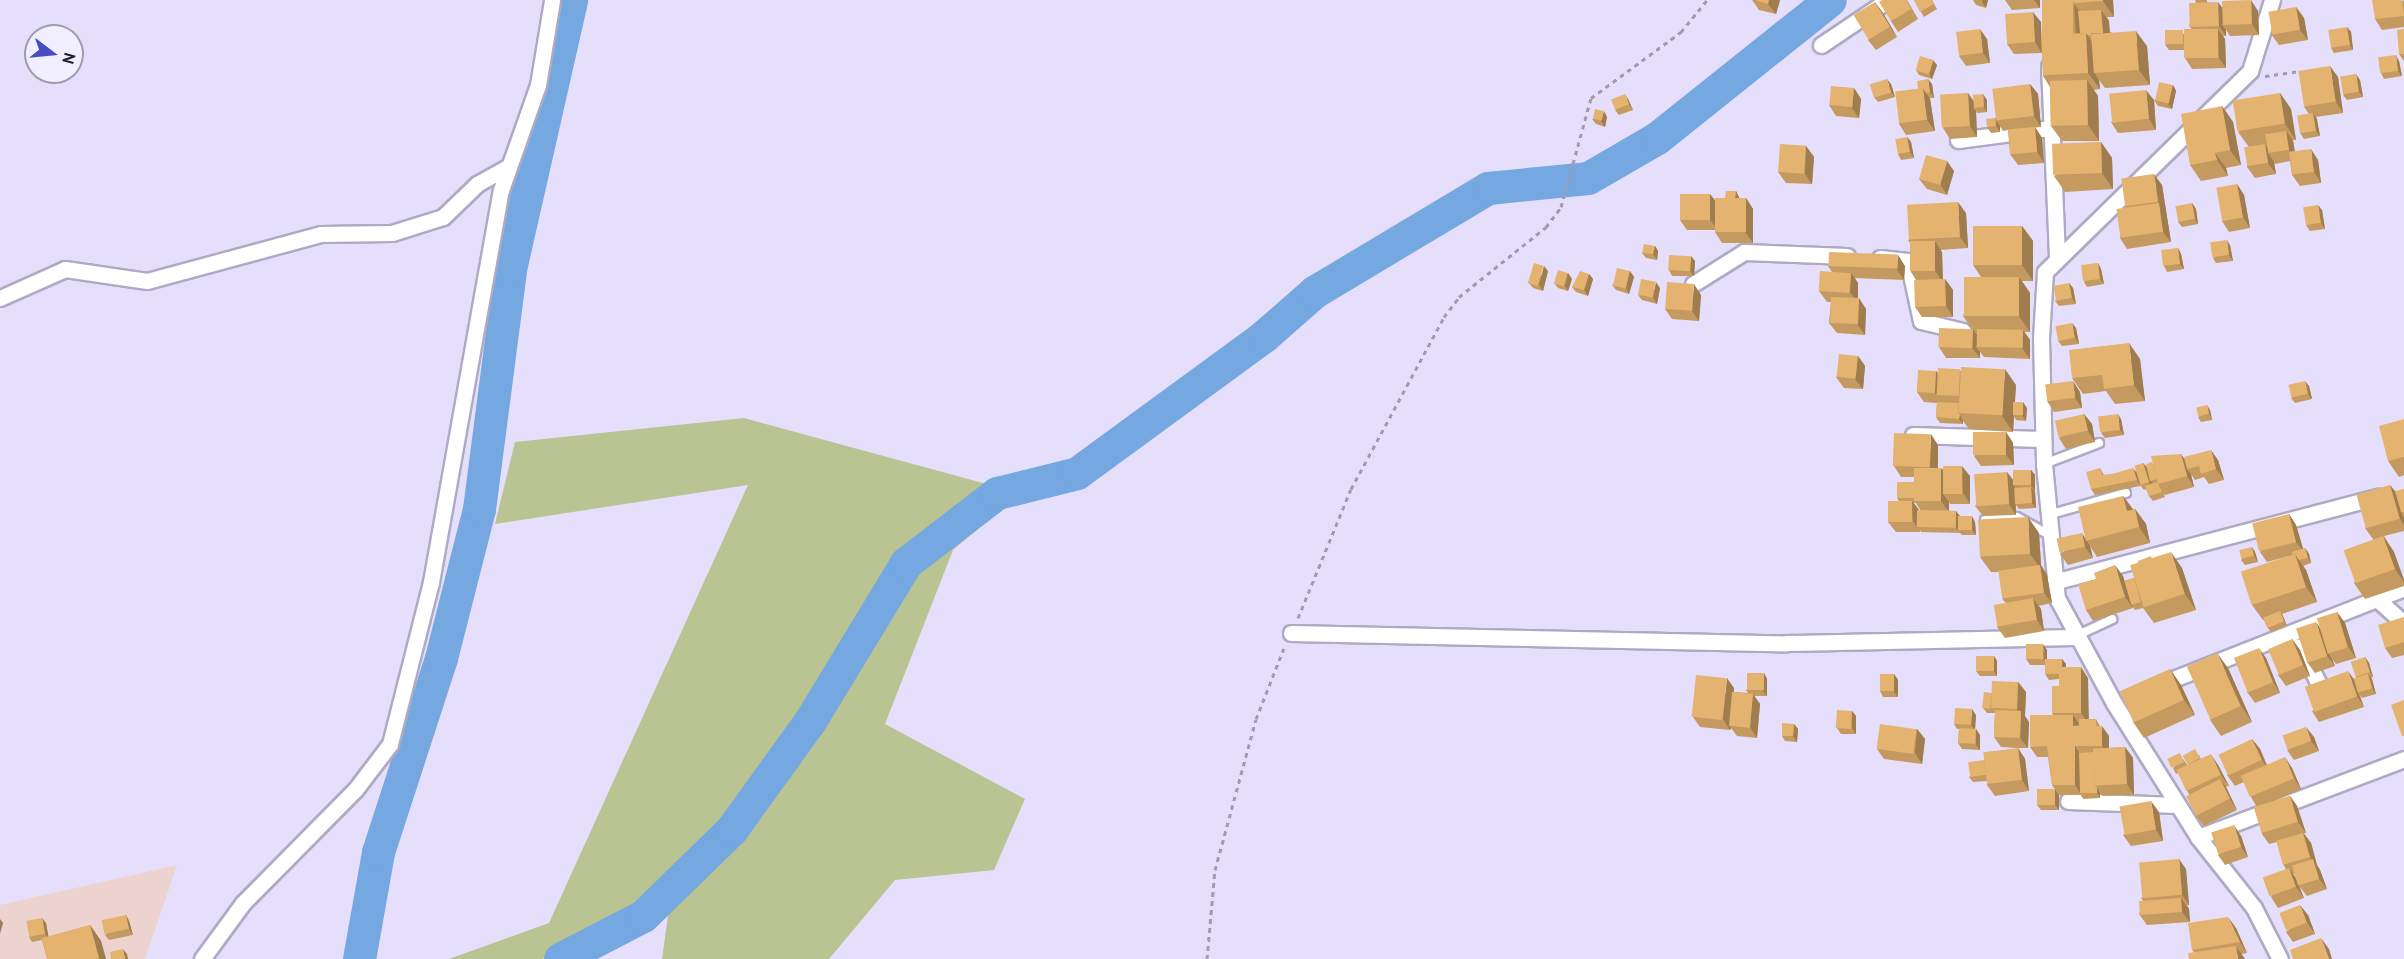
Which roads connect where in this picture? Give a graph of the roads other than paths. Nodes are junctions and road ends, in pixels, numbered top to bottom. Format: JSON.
{"nodes":[{"id":1,"x":552,"y":0,"type":"edge"},
{"id":2,"x":1888,"y":0,"type":"edge"},
{"id":3,"x":2272,"y":0,"type":"edge"},
{"id":4,"x":1821,"y":45,"type":"dead end"},
{"id":5,"x":2049,"y":51,"type":"edge"},
{"id":6,"x":2051,"y":128,"type":"junction"},
{"id":7,"x":1958,"y":140,"type":"dead end"},
{"id":8,"x":508,"y":167,"type":"junction"},
{"id":9,"x":2056,"y":256,"type":"junction"},
{"id":10,"x":1693,"y":285,"type":"edge"},
{"id":11,"x":0,"y":297,"type":"edge"},
{"id":12,"x":1982,"y":334,"type":"edge"},
{"id":13,"x":1909,"y":435,"type":"edge"},
{"id":14,"x":2042,"y":439,"type":"junction"},
{"id":15,"x":2099,"y":443,"type":"dead end"},
{"id":16,"x":2044,"y":464,"type":"junction"},
{"id":17,"x":2126,"y":493,"type":"dead end"},
{"id":18,"x":2393,"y":494,"type":"edge"},
{"id":19,"x":2047,"y":515,"type":"junction"},
{"id":20,"x":1985,"y":520,"type":"edge"},
{"id":21,"x":2049,"y":535,"type":"junction"},
{"id":22,"x":2053,"y":582,"type":"junction"},
{"id":23,"x":2404,"y":588,"type":"edge"},
{"id":24,"x":2377,"y":599,"type":"junction"},
{"id":25,"x":2112,"y":619,"type":"dead end"},
{"id":26,"x":2404,"y":623,"type":"edge"},
{"id":27,"x":1291,"y":633,"type":"road end"},
{"id":28,"x":2074,"y":637,"type":"junction"},
{"id":29,"x":2267,"y":640,"type":"junction"},
{"id":30,"x":2320,"y":686,"type":"edge"},
{"id":31,"x":2114,"y":703,"type":"junction"},
{"id":32,"x":2404,"y":759,"type":"edge"},
{"id":33,"x":2068,"y":801,"type":"dead end"},
{"id":34,"x":2177,"y":805,"type":"junction"},
{"id":35,"x":2198,"y":837,"type":"junction"},
{"id":36,"x":202,"y":959,"type":"edge"},
{"id":37,"x":2280,"y":959,"type":"edge"}],
"edges":[{"from":1,"to":8,"type":"street"},
{"from":2,"to":4,"type":"street"},
{"from":3,"to":9,"type":"street"},
{"from":5,"to":6,"type":"street"},
{"from":6,"to":7,"type":"street"},
{"from":6,"to":9,"type":"street"},
{"from":8,"to":11,"type":"street"},
{"from":8,"to":36,"type":"street"},
{"from":9,"to":14,"type":"street"},
{"from":10,"to":12,"type":"street"},
{"from":13,"to":14,"type":"street"},
{"from":14,"to":16,"type":"street"},
{"from":15,"to":16,"type":"lane"},
{"from":16,"to":19,"type":"street"},
{"from":17,"to":19,"type":"lane"},
{"from":18,"to":22,"type":"street"},
{"from":19,"to":21,"type":"street"},
{"from":20,"to":21,"type":"lane"},
{"from":21,"to":22,"type":"street"},
{"from":22,"to":28,"type":"street"},
{"from":23,"to":24,"type":"street"},
{"from":24,"to":26,"type":"street"},
{"from":24,"to":29,"type":"street"},
{"from":25,"to":28,"type":"lane"},
{"from":27,"to":28,"type":"street"},
{"from":28,"to":31,"type":"street"},
{"from":29,"to":30,"type":"street"},
{"from":29,"to":31,"type":"street"},
{"from":31,"to":34,"type":"street"},
{"from":32,"to":35,"type":"street"},
{"from":33,"to":34,"type":"street"},
{"from":34,"to":35,"type":"street"},
{"from":35,"to":37,"type":"street"}]}
